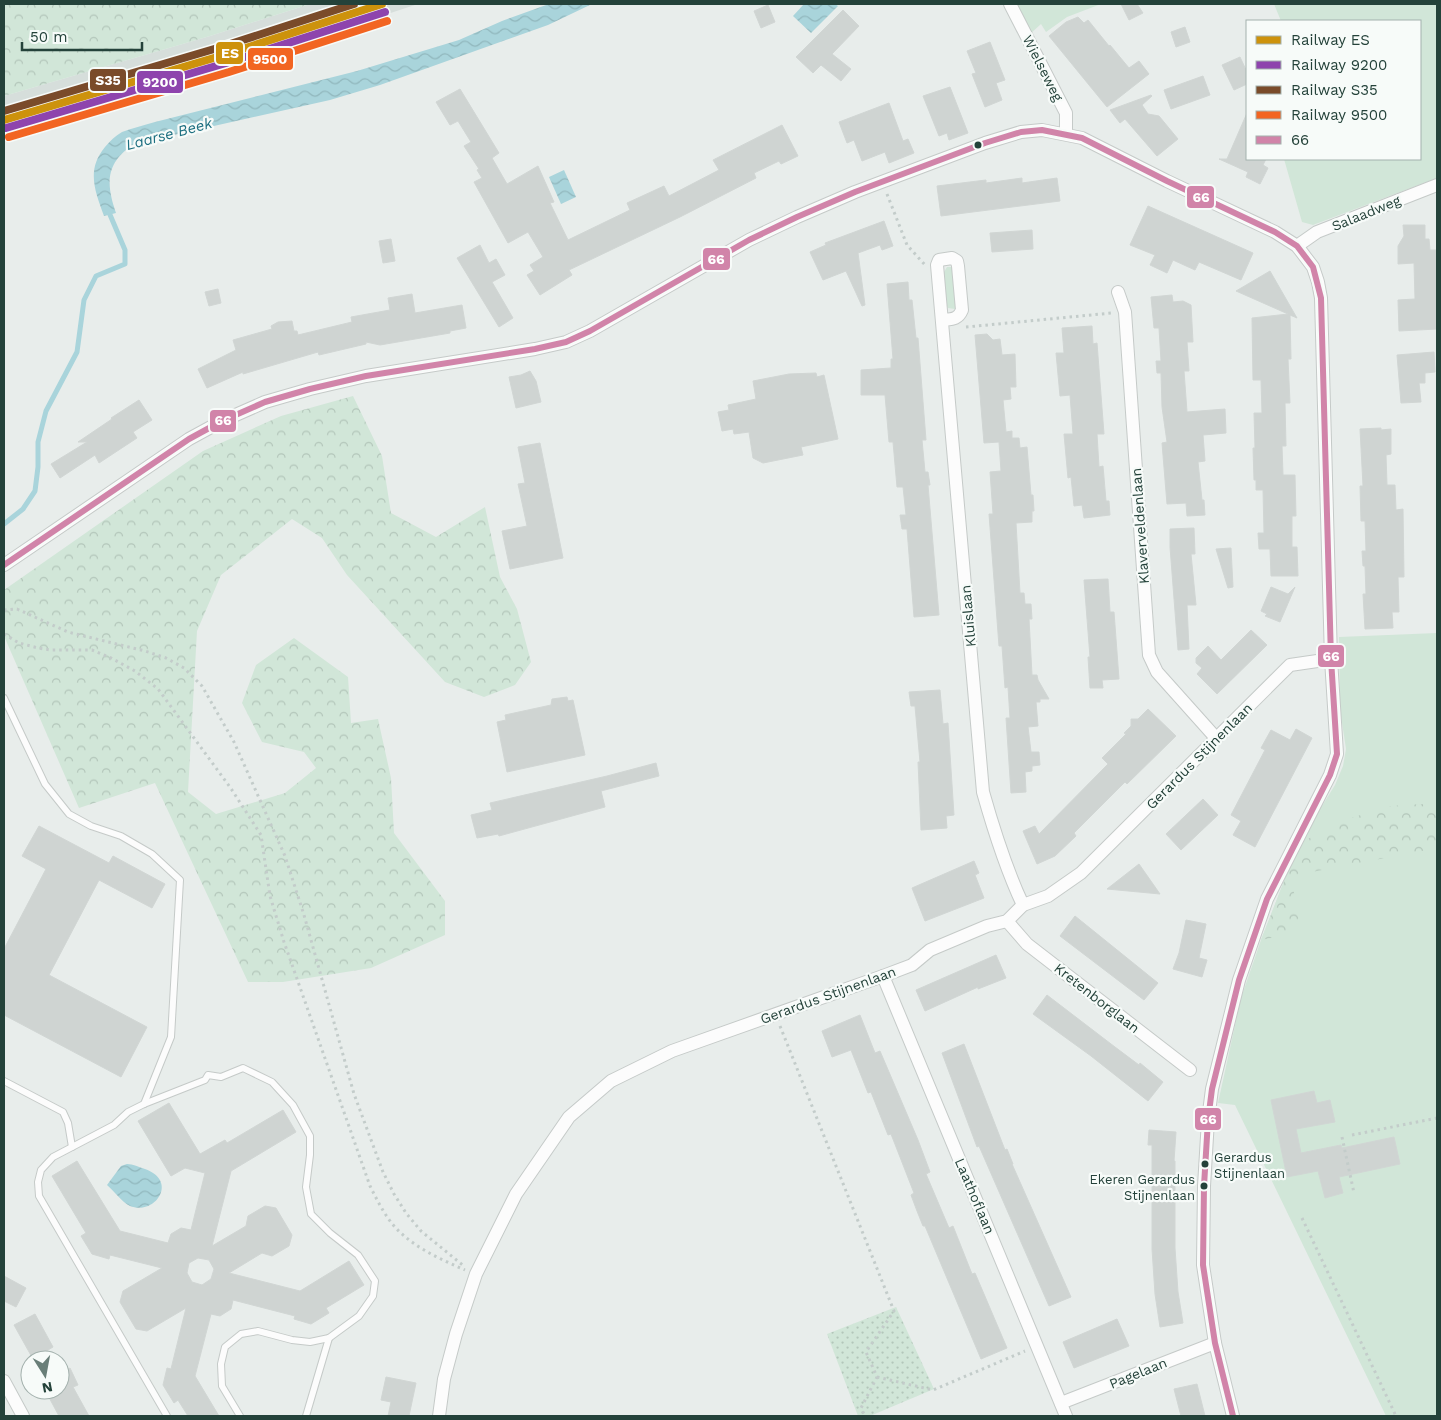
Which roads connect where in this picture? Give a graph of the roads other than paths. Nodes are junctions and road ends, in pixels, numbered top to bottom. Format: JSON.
{"nodes":[{"id":1,"x":1010,"y":4,"type":"edge"},
{"id":2,"x":1066,"y":134,"type":"junction"},
{"id":3,"x":1437,"y":185,"type":"edge"},
{"id":4,"x":1297,"y":246,"type":"junction"},
{"id":5,"x":1118,"y":292,"type":"dead end"},
{"id":6,"x":943,"y":325,"type":"junction"},
{"id":7,"x":4,"y":565,"type":"edge"},
{"id":8,"x":1331,"y":659,"type":"junction"},
{"id":9,"x":4,"y":698,"type":"edge"},
{"id":10,"x":1216,"y":738,"type":"junction"},
{"id":11,"x":1024,"y":905,"type":"junction"},
{"id":12,"x":1007,"y":921,"type":"junction"},
{"id":13,"x":883,"y":976,"type":"junction"},
{"id":14,"x":1190,"y":1070,"type":"dead end"},
{"id":15,"x":4,"y":1081,"type":"edge"},
{"id":16,"x":144,"y":1104,"type":"junction"},
{"id":17,"x":72,"y":1147,"type":"junction"},
{"id":18,"x":329,"y":1338,"type":"junction"},
{"id":19,"x":1215,"y":1343,"type":"junction"},
{"id":20,"x":4,"y":1381,"type":"edge"},
{"id":21,"x":1061,"y":1403,"type":"junction"},
{"id":22,"x":23,"y":1416,"type":"edge"},
{"id":23,"x":167,"y":1416,"type":"edge"},
{"id":24,"x":240,"y":1416,"type":"edge"},
{"id":25,"x":306,"y":1416,"type":"edge"},
{"id":26,"x":439,"y":1416,"type":"edge"},
{"id":27,"x":1066,"y":1416,"type":"edge"},
{"id":28,"x":1233,"y":1416,"type":"edge"}],
"edges":[{"from":1,"to":2,"type":"street","name":"Wielseweg"},
{"from":2,"to":4,"type":"street"},
{"from":2,"to":7,"type":"street"},
{"from":3,"to":4,"type":"street","name":"Salaadweg"},
{"from":4,"to":8,"type":"street"},
{"from":5,"to":10,"type":"street","name":"Klaverveldenlaan"},
{"from":6,"to":6,"type":"street","name":"Kluislaan"},
{"from":6,"to":11,"type":"street","name":"Kluislaan"},
{"from":8,"to":10,"type":"street","name":"Gerardus Stijnenlaan"},
{"from":8,"to":19,"type":"street"},
{"from":9,"to":16,"type":"lane"},
{"from":10,"to":11,"type":"street","name":"Gerardus Stijnenlaan"},
{"from":11,"to":12,"type":"street","name":"Gerardus Stijnenlaan"},
{"from":12,"to":13,"type":"street","name":"Gerardus Stijnenlaan"},
{"from":12,"to":14,"type":"street","name":"Kretenborglaan"},
{"from":13,"to":21,"type":"street","name":"Laathoflaan"},
{"from":13,"to":26,"type":"street","name":"Gerardus Stijnenlaan"},
{"from":15,"to":17,"type":"lane"},
{"from":16,"to":17,"type":"lane"},
{"from":16,"to":18,"type":"lane"},
{"from":17,"to":23,"type":"lane"},
{"from":18,"to":24,"type":"lane"},
{"from":18,"to":25,"type":"lane"},
{"from":19,"to":21,"type":"street","name":"Pagelaan"},
{"from":19,"to":28,"type":"street"},
{"from":20,"to":22,"type":"street"},
{"from":21,"to":27,"type":"street","name":"Laathoflaan"}]}
